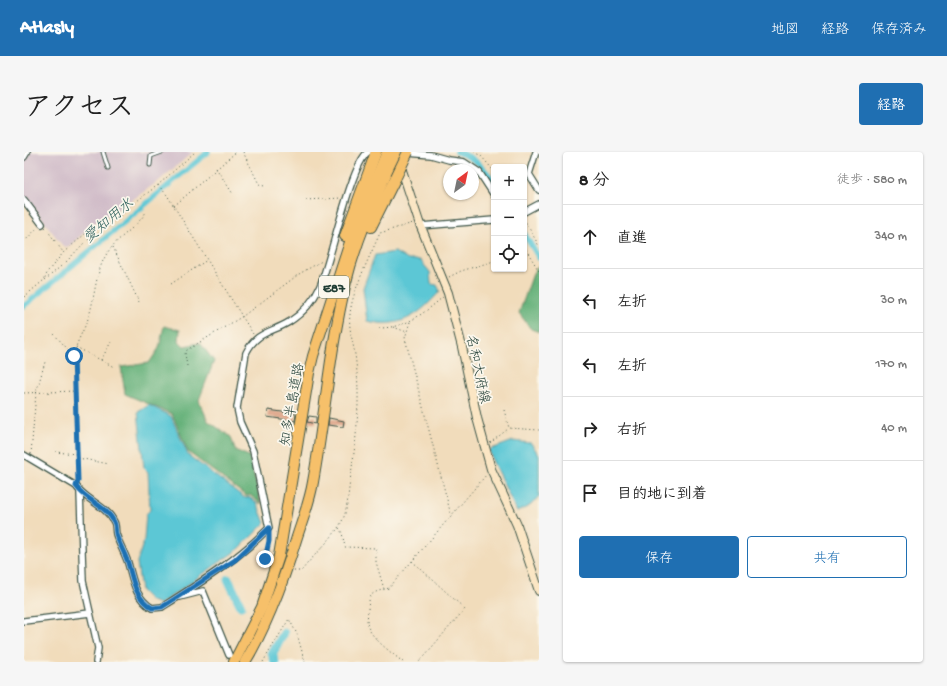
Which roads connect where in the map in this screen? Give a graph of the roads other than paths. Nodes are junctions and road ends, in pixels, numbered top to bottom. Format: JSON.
{"nodes":[{"id":1,"x":28,"y":152,"type":"edge"},
{"id":2,"x":102,"y":152,"type":"edge"},
{"id":3,"x":162,"y":152,"type":"edge"},
{"id":4,"x":387,"y":152,"type":"edge"},
{"id":5,"x":396,"y":152,"type":"edge"},
{"id":6,"x":408,"y":152,"type":"edge"},
{"id":7,"x":536,"y":152,"type":"edge"},
{"id":8,"x":24,"y":157,"type":"edge"},
{"id":9,"x":378,"y":158,"type":"edge"},
{"id":10,"x":150,"y":164,"type":"dead end"},
{"id":11,"x":108,"y":168,"type":"dead end"},
{"id":12,"x":491,"y":190,"type":"edge"},
{"id":13,"x":539,"y":190,"type":"edge"},
{"id":14,"x":24,"y":200,"type":"edge"},
{"id":15,"x":539,"y":204,"type":"edge"},
{"id":16,"x":527,"y":210,"type":"edge"},
{"id":17,"x":491,"y":220,"type":"edge"},
{"id":18,"x":42,"y":224,"type":"road end"},
{"id":19,"x":420,"y":224,"type":"junction"},
{"id":20,"x":342,"y":296,"type":"junction"},
{"id":21,"x":27,"y":457,"type":"edge"},
{"id":22,"x":80,"y":492,"type":"junction"},
{"id":23,"x":539,"y":591,"type":"edge"},
{"id":24,"x":178,"y":597,"type":"junction"},
{"id":25,"x":90,"y":613,"type":"junction"},
{"id":26,"x":24,"y":621,"type":"edge"},
{"id":27,"x":231,"y":659,"type":"edge"},
{"id":28,"x":96,"y":662,"type":"edge"},
{"id":29,"x":244,"y":662,"type":"edge"}],
"edges":[{"from":1,"to":8,"type":"street"},
{"from":2,"to":11,"type":"lane"},
{"from":3,"to":10,"type":"lane"},
{"from":4,"to":9,"type":"highway","number":"E87"},
{"from":5,"to":9,"type":"highway","number":"E87"},
{"from":5,"to":12,"type":"street"},
{"from":5,"to":19,"type":"main road","name":"名和大府線"},
{"from":6,"to":20,"type":"highway","bridge":true},
{"from":7,"to":13,"type":"street"},
{"from":9,"to":20,"type":"highway","number":"E87"},
{"from":9,"to":24,"type":"street"},
{"from":9,"to":27,"type":"highway","name":"知多半島道路","number":"E87"},
{"from":14,"to":18,"type":"street"},
{"from":15,"to":16,"type":"street"},
{"from":17,"to":19,"type":"street"},
{"from":19,"to":23,"type":"main road","name":"名和大府線"},
{"from":20,"to":29,"type":"highway","number":"E87"},
{"from":21,"to":22,"type":"street"},
{"from":22,"to":24,"type":"street"},
{"from":22,"to":25,"type":"street"},
{"from":24,"to":27,"type":"street"},
{"from":25,"to":26,"type":"street"},
{"from":25,"to":28,"type":"street"}]}
